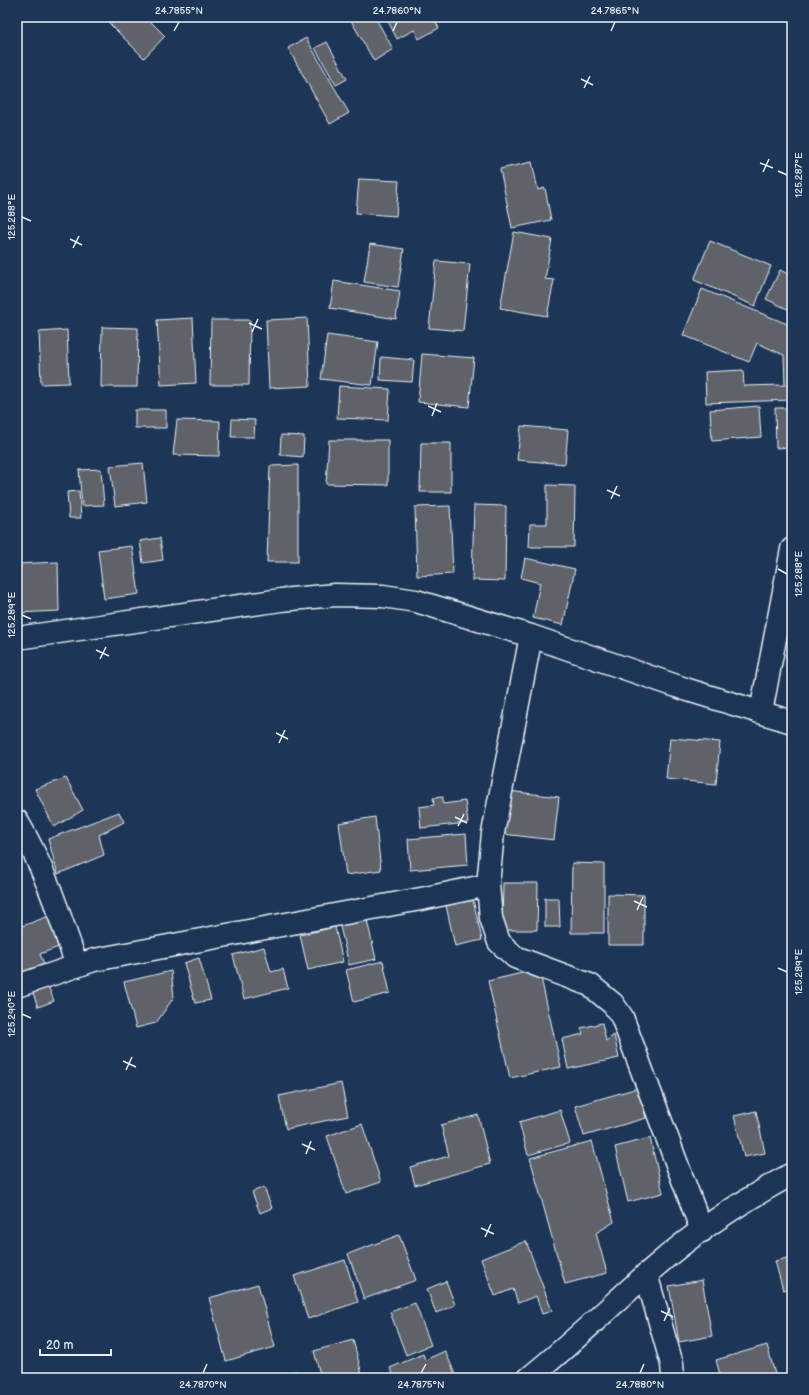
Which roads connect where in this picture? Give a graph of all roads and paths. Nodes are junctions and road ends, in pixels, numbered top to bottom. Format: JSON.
{"nodes":[{"id":1,"x":792,"y":549,"type":"edge"},
{"id":2,"x":531,"y":636,"type":"junction"},
{"id":3,"x":17,"y":638,"type":"edge"},
{"id":4,"x":761,"y":712,"type":"junction"},
{"id":5,"x":792,"y":722,"type":"edge"},
{"id":6,"x":17,"y":821,"type":"edge"},
{"id":7,"x":488,"y":885,"type":"junction"},
{"id":8,"x":77,"y":966,"type":"junction"},
{"id":9,"x":17,"y":986,"type":"edge"},
{"id":10,"x":792,"y":1174,"type":"edge"},
{"id":11,"x":702,"y":1231,"type":"junction"},
{"id":12,"x":646,"y":1274,"type":"junction"},
{"id":13,"x":529,"y":1378,"type":"edge"},
{"id":14,"x":673,"y":1378,"type":"edge"}],
"edges":[{"from":1,"to":4,"type":"street"},
{"from":2,"to":3,"type":"street"},
{"from":2,"to":4,"type":"street"},
{"from":2,"to":7,"type":"street"},
{"from":4,"to":5,"type":"street"},
{"from":6,"to":8,"type":"street"},
{"from":7,"to":8,"type":"street"},
{"from":7,"to":11,"type":"street"},
{"from":8,"to":9,"type":"street"},
{"from":10,"to":11,"type":"street"},
{"from":11,"to":12,"type":"street"},
{"from":12,"to":13,"type":"street"},
{"from":12,"to":14,"type":"street"}]}
